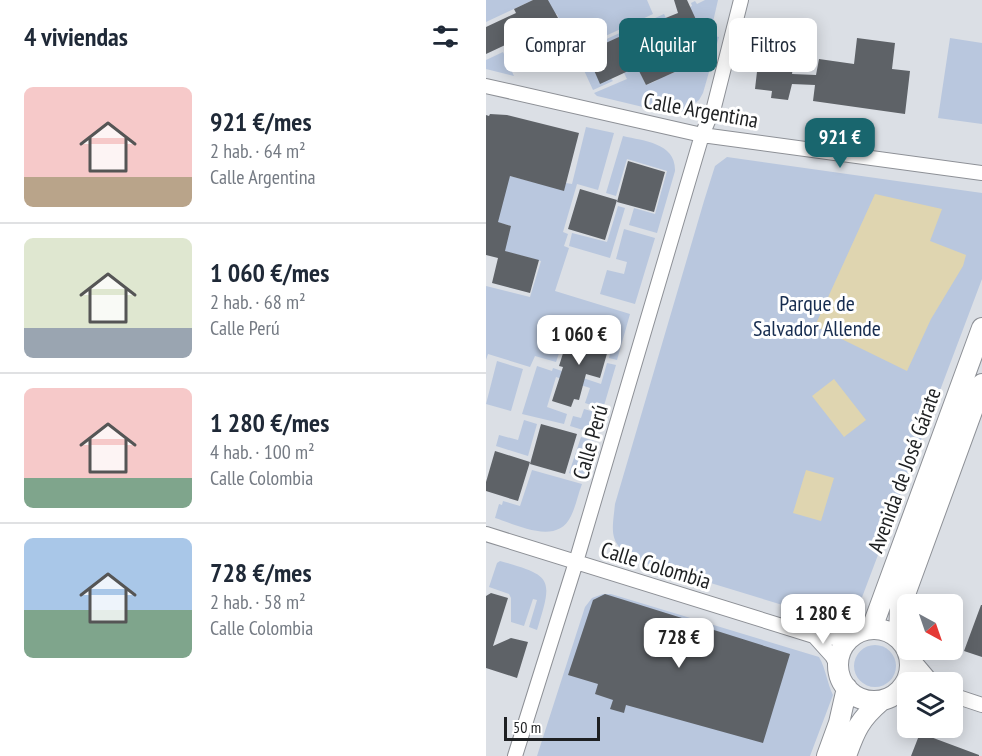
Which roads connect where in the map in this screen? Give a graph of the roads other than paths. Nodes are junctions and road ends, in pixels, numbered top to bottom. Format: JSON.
{"nodes":[{"id":1,"x":741,"y":0,"type":"edge"},
{"id":2,"x":486,"y":86,"type":"edge"},
{"id":3,"x":702,"y":135,"type":"junction"},
{"id":4,"x":982,"y":173,"type":"edge"},
{"id":5,"x":982,"y":328,"type":"edge"},
{"id":6,"x":982,"y":384,"type":"edge"},
{"id":7,"x":486,"y":534,"type":"edge"},
{"id":8,"x":576,"y":562,"type":"junction"},
{"id":9,"x":905,"y":594,"type":"edge"},
{"id":10,"x":872,"y":628,"type":"junction"},
{"id":11,"x":814,"y":636,"type":"junction"},
{"id":12,"x":897,"y":637,"type":"edge"},
{"id":13,"x":849,"y":639,"type":"junction"},
{"id":14,"x":910,"y":660,"type":"edge"},
{"id":15,"x":913,"y":660,"type":"edge"},
{"id":16,"x":838,"y":667,"type":"junction"},
{"id":17,"x":924,"y":672,"type":"edge"},
{"id":18,"x":847,"y":688,"type":"junction"},
{"id":19,"x":894,"y":697,"type":"edge"},
{"id":20,"x":963,"y":699,"type":"edge"},
{"id":21,"x":982,"y":705,"type":"edge"},
{"id":22,"x":515,"y":756,"type":"edge"},
{"id":23,"x":827,"y":756,"type":"edge"},
{"id":24,"x":846,"y":756,"type":"edge"}],
"edges":[{"from":1,"to":3,"type":"street","name":"Calle Perú"},
{"from":2,"to":3,"type":"street","name":"Calle Argentina"},
{"from":3,"to":4,"type":"street","name":"Calle Argentina"},
{"from":3,"to":8,"type":"street","name":"Calle Perú"},
{"from":5,"to":10,"type":"main road","name":"Avenida de José Gárate"},
{"from":6,"to":9,"type":"main road","name":"Avenida de José Gárate"},
{"from":7,"to":8,"type":"street","name":"Calle Colombia"},
{"from":8,"to":11,"type":"street","name":"Calle Colombia"},
{"from":8,"to":22,"type":"street","name":"Calle Perú"},
{"from":10,"to":12,"type":"main road"},
{"from":10,"to":13,"type":"main road"},
{"from":11,"to":13,"type":"street","name":"Calle Colombia"},
{"from":11,"to":16,"type":"street"},
{"from":13,"to":16,"type":"main road"},
{"from":14,"to":19,"type":"main road"},
{"from":15,"to":17,"type":"street"},
{"from":16,"to":18,"type":"main road"},
{"from":18,"to":19,"type":"main road"},
{"from":18,"to":23,"type":"main road"},
{"from":19,"to":24,"type":"main road"},
{"from":20,"to":21,"type":"street"}]}
